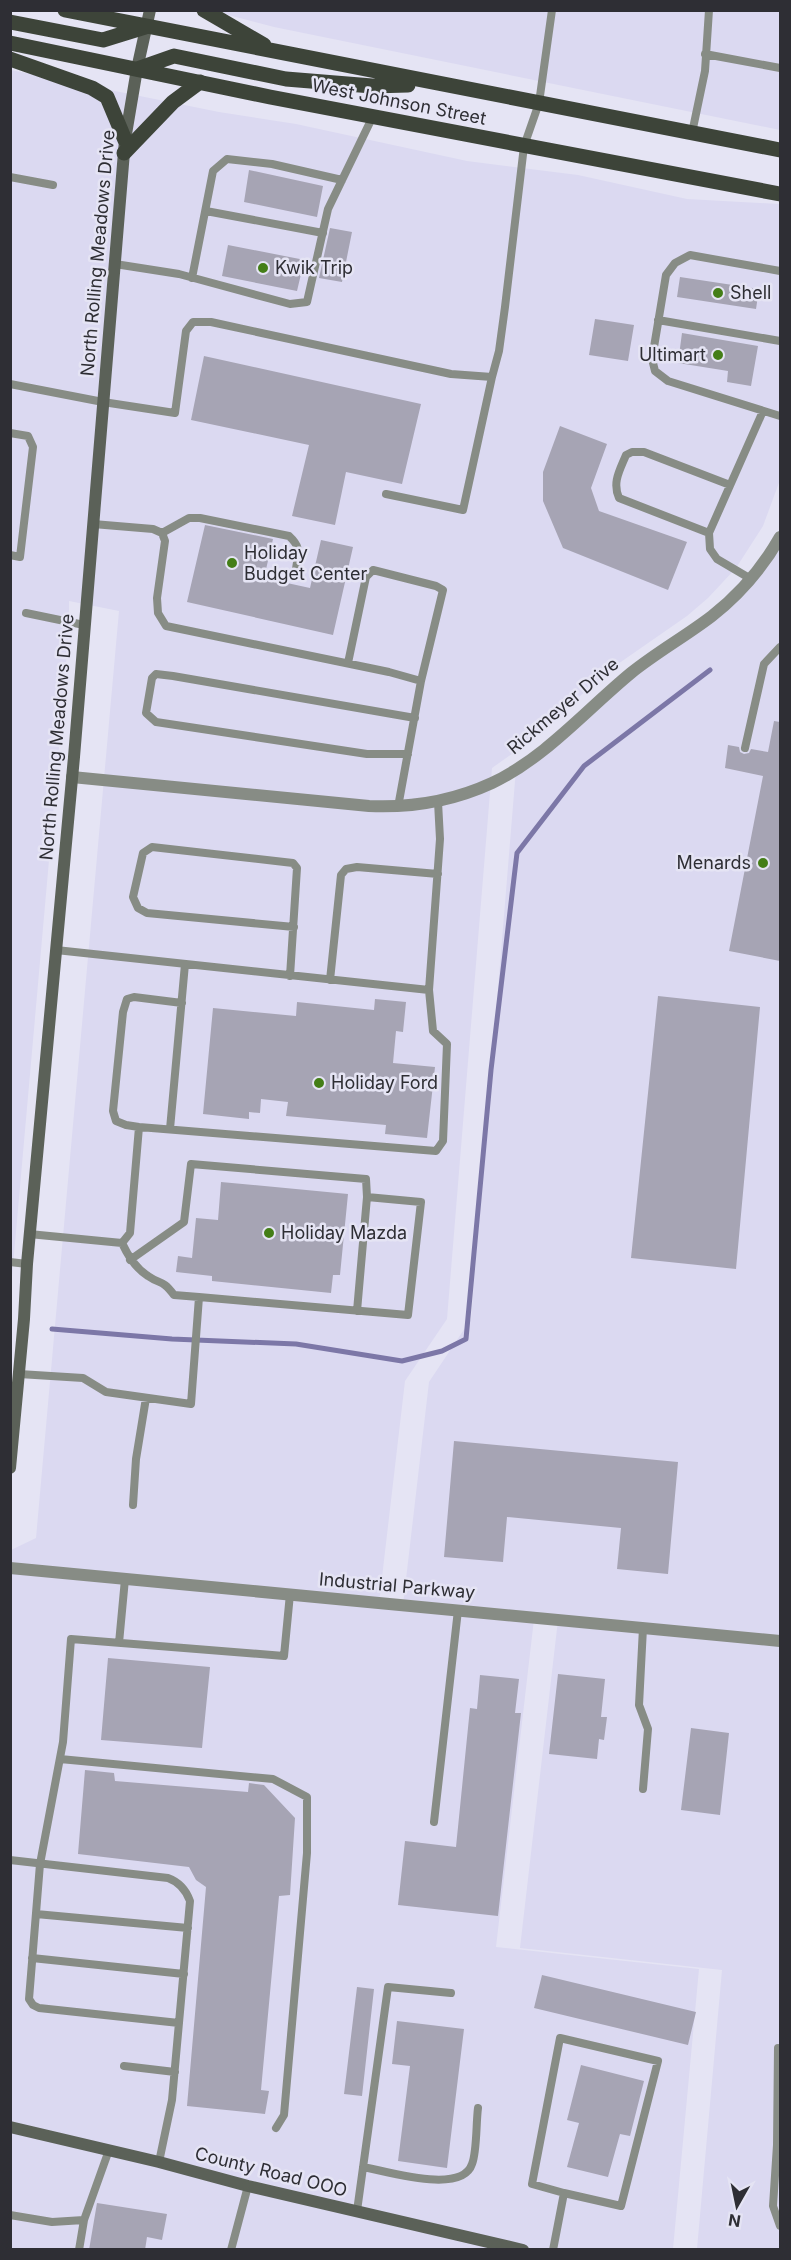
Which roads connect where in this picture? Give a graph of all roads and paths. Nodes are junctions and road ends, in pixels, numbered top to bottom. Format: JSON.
{"nodes":[{"id":1,"x":150,"y":10,"type":"edge"},
{"id":2,"x":204,"y":10,"type":"edge"},
{"id":3,"x":552,"y":10,"type":"edge"},
{"id":4,"x":709,"y":10,"type":"edge"},
{"id":5,"x":69,"y":11,"type":"edge"},
{"id":6,"x":10,"y":22,"type":"edge"},
{"id":7,"x":147,"y":27,"type":"junction"},
{"id":8,"x":10,"y":44,"type":"edge"},
{"id":9,"x":275,"y":51,"type":"junction"},
{"id":10,"x":705,"y":54,"type":"junction"},
{"id":11,"x":10,"y":59,"type":"edge"},
{"id":12,"x":780,"y":68,"type":"edge"},
{"id":13,"x":137,"y":69,"type":"junction"},
{"id":14,"x":200,"y":82,"type":"junction"},
{"id":15,"x":437,"y":85,"type":"junction"},
{"id":16,"x":539,"y":103,"type":"junction"},
{"id":17,"x":373,"y":116,"type":"junction"},
{"id":18,"x":692,"y":133,"type":"junction"},
{"id":19,"x":124,"y":146,"type":"junction"},
{"id":20,"x":524,"y":146,"type":"junction"},
{"id":21,"x":780,"y":150,"type":"edge"},
{"id":22,"x":10,"y":177,"type":"edge"},
{"id":23,"x":342,"y":180,"type":"junction"},
{"id":24,"x":53,"y":185,"type":"dead end"},
{"id":25,"x":780,"y":194,"type":"edge"},
{"id":26,"x":206,"y":211,"type":"junction"},
{"id":27,"x":323,"y":233,"type":"junction"},
{"id":28,"x":115,"y":264,"type":"junction"},
{"id":29,"x":780,"y":271,"type":"edge"},
{"id":30,"x":192,"y":278,"type":"junction"},
{"id":31,"x":658,"y":320,"type":"junction"},
{"id":32,"x":780,"y":341,"type":"edge"},
{"id":33,"x":492,"y":377,"type":"junction"},
{"id":34,"x":10,"y":384,"type":"edge"},
{"id":35,"x":103,"y":402,"type":"junction"},
{"id":36,"x":762,"y":411,"type":"junction"},
{"id":37,"x":780,"y":416,"type":"edge"},
{"id":38,"x":10,"y":433,"type":"edge"},
{"id":39,"x":730,"y":485,"type":"junction"},
{"id":40,"x":386,"y":494,"type":"dead end"},
{"id":41,"x":93,"y":524,"type":"junction"},
{"id":42,"x":162,"y":533,"type":"junction"},
{"id":43,"x":709,"y":533,"type":"junction"},
{"id":44,"x":780,"y":537,"type":"edge"},
{"id":45,"x":10,"y":555,"type":"edge"},
{"id":46,"x":296,"y":568,"type":"dead end"},
{"id":47,"x":751,"y":579,"type":"junction"},
{"id":48,"x":26,"y":613,"type":"dead end"},
{"id":49,"x":84,"y":625,"type":"junction"},
{"id":50,"x":780,"y":646,"type":"edge"},
{"id":51,"x":348,"y":663,"type":"junction"},
{"id":52,"x":421,"y":681,"type":"junction"},
{"id":53,"x":415,"y":718,"type":"junction"},
{"id":54,"x":745,"y":748,"type":"dead end"},
{"id":55,"x":408,"y":754,"type":"junction"},
{"id":56,"x":72,"y":777,"type":"junction"},
{"id":57,"x":438,"y":802,"type":"junction"},
{"id":58,"x":398,"y":807,"type":"junction"},
{"id":59,"x":438,"y":874,"type":"junction"},
{"id":60,"x":294,"y":927,"type":"junction"},
{"id":61,"x":56,"y":950,"type":"junction"},
{"id":62,"x":185,"y":964,"type":"junction"},
{"id":63,"x":290,"y":975,"type":"junction"},
{"id":64,"x":330,"y":980,"type":"junction"},
{"id":65,"x":429,"y":990,"type":"junction"},
{"id":66,"x":182,"y":1003,"type":"junction"},
{"id":67,"x":139,"y":1127,"type":"junction"},
{"id":68,"x":170,"y":1129,"type":"junction"},
{"id":69,"x":367,"y":1197,"type":"junction"},
{"id":70,"x":29,"y":1234,"type":"junction"},
{"id":71,"x":122,"y":1243,"type":"junction"},
{"id":72,"x":130,"y":1260,"type":"junction"},
{"id":73,"x":10,"y":1262,"type":"edge"},
{"id":74,"x":27,"y":1264,"type":"junction"},
{"id":75,"x":200,"y":1297,"type":"junction"},
{"id":76,"x":357,"y":1311,"type":"junction"},
{"id":77,"x":19,"y":1374,"type":"junction"},
{"id":78,"x":146,"y":1398,"type":"junction"},
{"id":79,"x":10,"y":1468,"type":"edge"},
{"id":80,"x":133,"y":1505,"type":"dead end"},
{"id":81,"x":10,"y":1568,"type":"edge"},
{"id":82,"x":125,"y":1579,"type":"junction"},
{"id":83,"x":290,"y":1594,"type":"junction"},
{"id":84,"x":458,"y":1610,"type":"junction"},
{"id":85,"x":644,"y":1628,"type":"junction"},
{"id":86,"x":780,"y":1641,"type":"edge"},
{"id":87,"x":120,"y":1643,"type":"junction"},
{"id":88,"x":60,"y":1759,"type":"junction"},
{"id":89,"x":643,"y":1789,"type":"dead end"},
{"id":90,"x":434,"y":1822,"type":"dead end"},
{"id":91,"x":10,"y":1860,"type":"edge"},
{"id":92,"x":40,"y":1864,"type":"junction"},
{"id":93,"x":36,"y":1914,"type":"junction"},
{"id":94,"x":188,"y":1928,"type":"junction"},
{"id":95,"x":32,"y":1958,"type":"junction"},
{"id":96,"x":184,"y":1974,"type":"junction"},
{"id":97,"x":451,"y":1993,"type":"dead end"},
{"id":98,"x":179,"y":2023,"type":"junction"},
{"id":99,"x":778,"y":2048,"type":"dead end"},
{"id":100,"x":124,"y":2066,"type":"dead end"},
{"id":101,"x":175,"y":2072,"type":"junction"},
{"id":102,"x":478,"y":2108,"type":"dead end"},
{"id":103,"x":10,"y":2127,"type":"edge"},
{"id":104,"x":276,"y":2128,"type":"dead end"},
{"id":105,"x":109,"y":2150,"type":"junction"},
{"id":106,"x":159,"y":2162,"type":"junction"},
{"id":107,"x":363,"y":2167,"type":"junction"},
{"id":108,"x":248,"y":2186,"type":"junction"},
{"id":109,"x":564,"y":2193,"type":"junction"},
{"id":110,"x":357,"y":2211,"type":"junction"},
{"id":111,"x":10,"y":2216,"type":"edge"},
{"id":112,"x":84,"y":2220,"type":"junction"},
{"id":113,"x":780,"y":2226,"type":"edge"},
{"id":114,"x":79,"y":2250,"type":"edge"},
{"id":115,"x":231,"y":2250,"type":"edge"},
{"id":116,"x":523,"y":2250,"type":"edge"},
{"id":117,"x":553,"y":2250,"type":"edge"}],
"edges":[{"from":1,"to":7,"type":"main road","name":"North Rolling Meadows Drive"},
{"from":2,"to":9,"type":"main road"},
{"from":3,"to":16,"type":"lane"},
{"from":4,"to":10,"type":"lane"},
{"from":5,"to":7,"type":"main road","name":"West Johnson Street"},
{"from":6,"to":7,"type":"main road"},
{"from":7,"to":9,"type":"main road","name":"West Johnson Street"},
{"from":7,"to":13,"type":"main road","name":"North Rolling Meadows Drive"},
{"from":8,"to":13,"type":"main road","name":"West Johnson Street"},
{"from":9,"to":15,"type":"main road","name":"West Johnson Street"},
{"from":10,"to":12,"type":"lane"},
{"from":10,"to":18,"type":"lane"},
{"from":11,"to":19,"type":"main road"},
{"from":13,"to":14,"type":"main road","name":"West Johnson Street"},
{"from":13,"to":15,"type":"main road"},
{"from":13,"to":19,"type":"main road","name":"North Rolling Meadows Drive"},
{"from":14,"to":17,"type":"main road","name":"West Johnson Street"},
{"from":14,"to":19,"type":"main road"},
{"from":15,"to":16,"type":"main road","name":"West Johnson Street"},
{"from":16,"to":18,"type":"main road","name":"West Johnson Street"},
{"from":16,"to":20,"type":"lane"},
{"from":17,"to":20,"type":"main road","name":"West Johnson Street"},
{"from":17,"to":23,"type":"lane"},
{"from":18,"to":21,"type":"main road","name":"West Johnson Street"},
{"from":19,"to":28,"type":"main road","name":"North Rolling Meadows Drive"},
{"from":20,"to":25,"type":"main road","name":"West Johnson Street"},
{"from":20,"to":33,"type":"lane"},
{"from":22,"to":24,"type":"lane"},
{"from":23,"to":26,"type":"lane"},
{"from":23,"to":27,"type":"lane"},
{"from":26,"to":27,"type":"lane"},
{"from":26,"to":30,"type":"lane"},
{"from":27,"to":30,"type":"lane"},
{"from":28,"to":30,"type":"lane"},
{"from":28,"to":35,"type":"main road","name":"North Rolling Meadows Drive"},
{"from":29,"to":31,"type":"lane"},
{"from":31,"to":32,"type":"lane"},
{"from":31,"to":36,"type":"lane"},
{"from":33,"to":35,"type":"lane"},
{"from":33,"to":40,"type":"lane"},
{"from":34,"to":35,"type":"lane"},
{"from":35,"to":41,"type":"main road","name":"North Rolling Meadows Drive"},
{"from":36,"to":37,"type":"lane"},
{"from":36,"to":39,"type":"lane"},
{"from":38,"to":45,"type":"lane"},
{"from":39,"to":43,"type":"lane"},
{"from":39,"to":43,"type":"lane"},
{"from":41,"to":42,"type":"lane"},
{"from":41,"to":49,"type":"main road","name":"North Rolling Meadows Drive"},
{"from":42,"to":46,"type":"lane"},
{"from":42,"to":51,"type":"lane"},
{"from":43,"to":47,"type":"lane"},
{"from":44,"to":47,"type":"street","name":"Rickmeyer Drive"},
{"from":47,"to":57,"type":"street","name":"Rickmeyer Drive"},
{"from":48,"to":49,"type":"lane"},
{"from":49,"to":56,"type":"main road","name":"North Rolling Meadows Drive"},
{"from":50,"to":54,"type":"lane"},
{"from":51,"to":52,"type":"lane"},
{"from":51,"to":52,"type":"lane"},
{"from":52,"to":53,"type":"lane"},
{"from":53,"to":55,"type":"lane"},
{"from":53,"to":55,"type":"lane"},
{"from":55,"to":58,"type":"lane"},
{"from":56,"to":58,"type":"street","name":"Rickmeyer Drive"},
{"from":56,"to":61,"type":"main road","name":"North Rolling Meadows Drive"},
{"from":57,"to":58,"type":"street","name":"Rickmeyer Drive"},
{"from":57,"to":59,"type":"lane"},
{"from":59,"to":64,"type":"lane"},
{"from":59,"to":65,"type":"lane"},
{"from":60,"to":60,"type":"lane"},
{"from":60,"to":63,"type":"lane"},
{"from":61,"to":62,"type":"lane"},
{"from":61,"to":70,"type":"main road","name":"North Rolling Meadows Drive"},
{"from":62,"to":63,"type":"lane"},
{"from":62,"to":66,"type":"lane"},
{"from":63,"to":64,"type":"lane"},
{"from":64,"to":65,"type":"lane"},
{"from":65,"to":68,"type":"lane"},
{"from":66,"to":67,"type":"lane"},
{"from":66,"to":68,"type":"lane"},
{"from":67,"to":68,"type":"lane"},
{"from":67,"to":71,"type":"lane"},
{"from":69,"to":72,"type":"lane"},
{"from":69,"to":76,"type":"lane"},
{"from":69,"to":76,"type":"lane"},
{"from":70,"to":71,"type":"lane"},
{"from":70,"to":74,"type":"main road","name":"North Rolling Meadows Drive"},
{"from":71,"to":72,"type":"lane"},
{"from":72,"to":75,"type":"lane"},
{"from":73,"to":74,"type":"lane"},
{"from":74,"to":77,"type":"main road","name":"North Rolling Meadows Drive"},
{"from":75,"to":76,"type":"lane"},
{"from":75,"to":78,"type":"lane"},
{"from":77,"to":78,"type":"lane"},
{"from":77,"to":79,"type":"main road","name":"North Rolling Meadows Drive"},
{"from":78,"to":80,"type":"lane"},
{"from":81,"to":82,"type":"street","name":"Industrial Parkway"},
{"from":82,"to":83,"type":"street","name":"Industrial Parkway"},
{"from":82,"to":87,"type":"lane"},
{"from":83,"to":84,"type":"street","name":"Industrial Parkway"},
{"from":83,"to":87,"type":"lane"},
{"from":84,"to":85,"type":"street","name":"Industrial Parkway"},
{"from":84,"to":90,"type":"lane"},
{"from":85,"to":86,"type":"street","name":"Industrial Parkway"},
{"from":85,"to":89,"type":"lane"},
{"from":87,"to":88,"type":"lane"},
{"from":88,"to":92,"type":"lane"},
{"from":88,"to":104,"type":"lane"},
{"from":91,"to":92,"type":"lane"},
{"from":92,"to":93,"type":"lane"},
{"from":92,"to":94,"type":"lane"},
{"from":93,"to":94,"type":"lane"},
{"from":93,"to":95,"type":"lane"},
{"from":94,"to":96,"type":"lane"},
{"from":95,"to":96,"type":"lane"},
{"from":95,"to":98,"type":"lane"},
{"from":96,"to":98,"type":"lane"},
{"from":97,"to":107,"type":"lane"},
{"from":98,"to":101,"type":"lane"},
{"from":99,"to":113,"type":"lane"},
{"from":100,"to":101,"type":"lane"},
{"from":101,"to":106,"type":"lane"},
{"from":102,"to":107,"type":"lane"},
{"from":103,"to":105,"type":"main road","name":"County Road OOO"},
{"from":105,"to":106,"type":"main road","name":"County Road OOO"},
{"from":105,"to":112,"type":"lane"},
{"from":106,"to":108,"type":"main road","name":"County Road OOO"},
{"from":107,"to":110,"type":"lane"},
{"from":108,"to":110,"type":"main road","name":"County Road OOO"},
{"from":108,"to":115,"type":"lane"},
{"from":109,"to":109,"type":"lane"},
{"from":109,"to":117,"type":"lane"},
{"from":110,"to":116,"type":"main road","name":"County Road OOO"},
{"from":111,"to":112,"type":"lane"},
{"from":112,"to":114,"type":"lane"}]}
